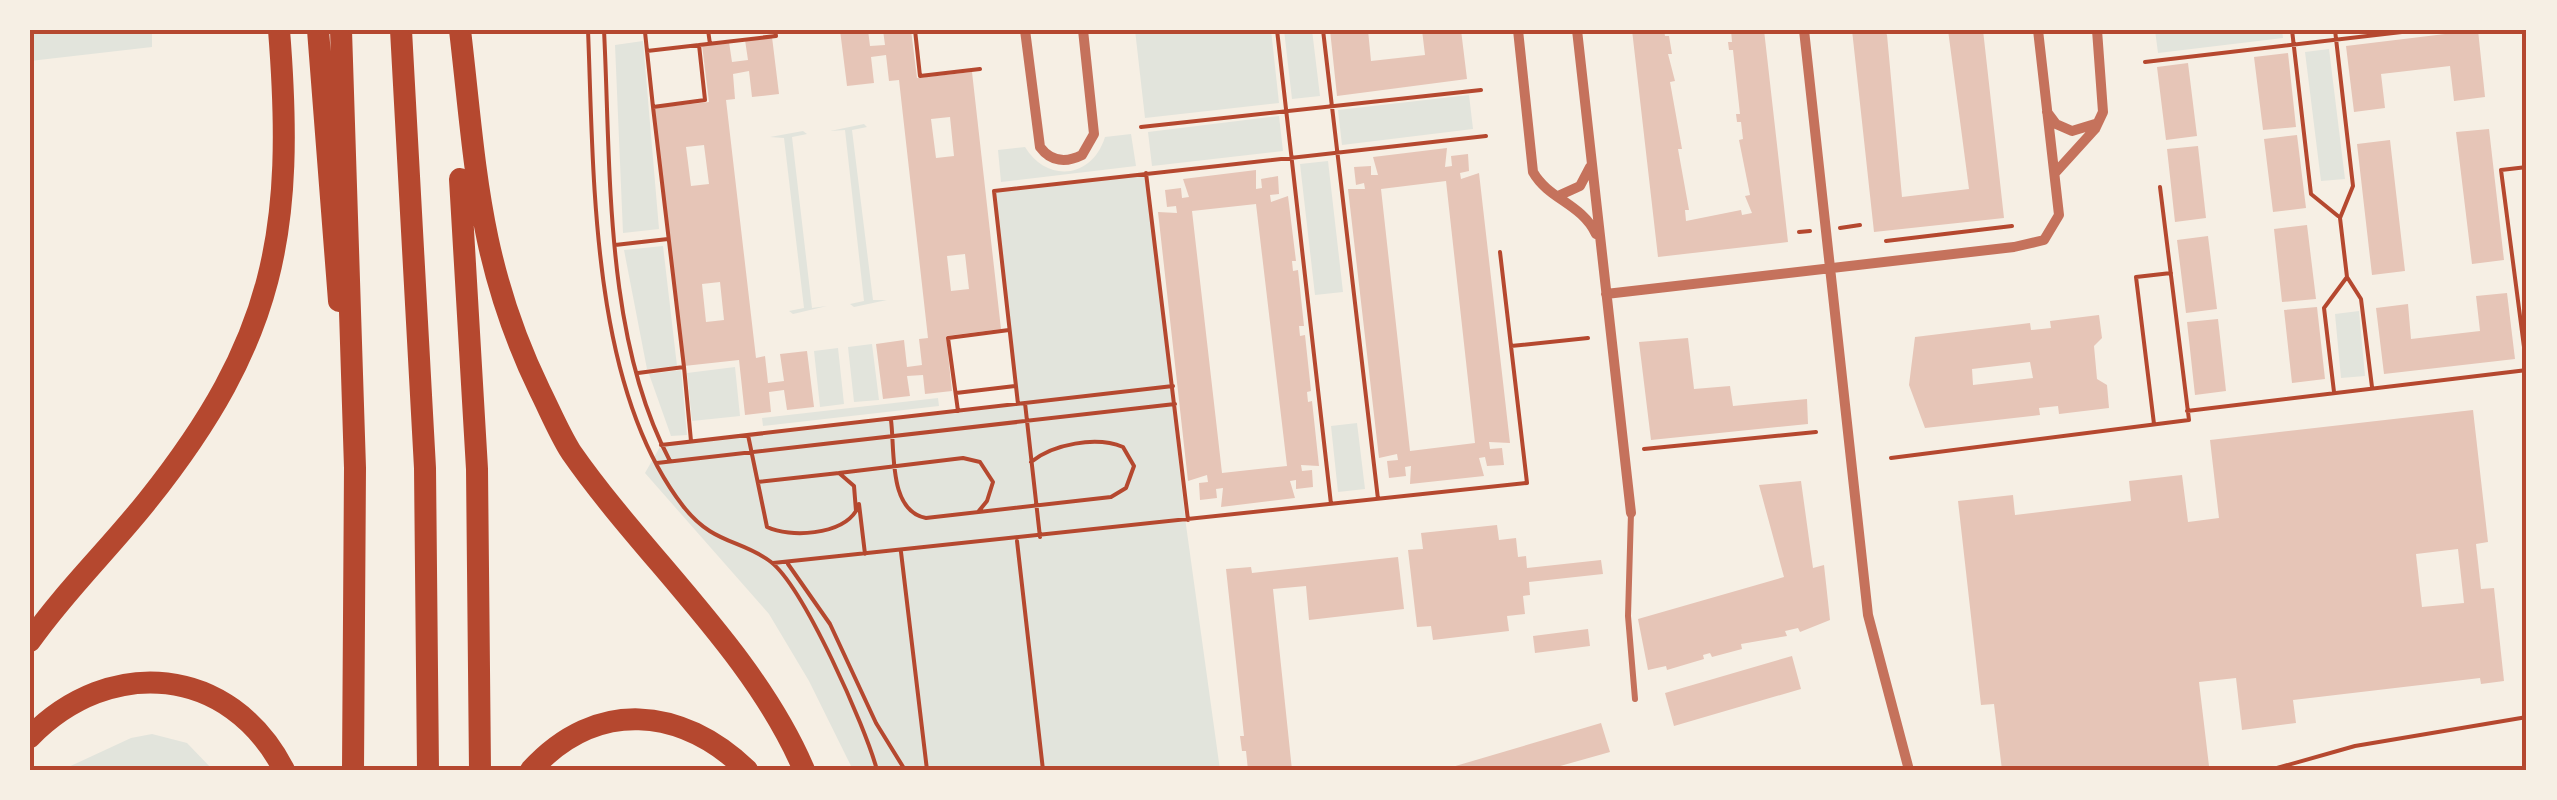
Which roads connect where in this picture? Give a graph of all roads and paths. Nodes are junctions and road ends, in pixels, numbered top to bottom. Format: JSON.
{"nodes":[{"id":1,"x":279,"y":30,"type":"edge"},
{"id":2,"x":318,"y":30,"type":"edge"},
{"id":3,"x":341,"y":30,"type":"edge"},
{"id":4,"x":401,"y":30,"type":"edge"},
{"id":5,"x":409,"y":30,"type":"edge"},
{"id":6,"x":451,"y":30,"type":"edge"},
{"id":7,"x":460,"y":30,"type":"edge"},
{"id":8,"x":588,"y":30,"type":"edge"},
{"id":9,"x":604,"y":30,"type":"edge"},
{"id":10,"x":708,"y":30,"type":"edge"},
{"id":11,"x":775,"y":30,"type":"edge"},
{"id":12,"x":915,"y":30,"type":"edge"},
{"id":13,"x":1025,"y":30,"type":"edge"},
{"id":14,"x":1083,"y":30,"type":"edge"},
{"id":15,"x":1277,"y":30,"type":"edge"},
{"id":16,"x":1324,"y":30,"type":"edge"},
{"id":17,"x":1518,"y":30,"type":"edge"},
{"id":18,"x":1577,"y":30,"type":"edge"},
{"id":19,"x":1804,"y":30,"type":"edge"},
{"id":20,"x":2038,"y":30,"type":"edge"},
{"id":21,"x":2097,"y":30,"type":"edge"},
{"id":22,"x":2292,"y":30,"type":"edge"},
{"id":23,"x":2335,"y":30,"type":"edge"},
{"id":24,"x":2419,"y":30,"type":"edge"},
{"id":25,"x":644,"y":32,"type":"edge"},
{"id":26,"x":2336,"y":40,"type":"junction"},
{"id":27,"x":710,"y":44,"type":"junction"},
{"id":28,"x":2294,"y":44,"type":"junction"},
{"id":29,"x":698,"y":45,"type":"junction"},
{"id":30,"x":646,"y":51,"type":"junction"},
{"id":31,"x":2146,"y":62,"type":"dead end"},
{"id":32,"x":980,"y":70,"type":"dead end"},
{"id":33,"x":404,"y":72,"type":"junction"},
{"id":34,"x":1481,"y":90,"type":"dead end"},
{"id":35,"x":1332,"y":104,"type":"junction"},
{"id":36,"x":653,"y":107,"type":"junction"},
{"id":37,"x":1286,"y":110,"type":"junction"},
{"id":38,"x":2046,"y":111,"type":"junction"},
{"id":39,"x":2100,"y":119,"type":"junction"},
{"id":40,"x":1141,"y":126,"type":"dead end"},
{"id":41,"x":1486,"y":136,"type":"dead end"},
{"id":42,"x":1338,"y":152,"type":"junction"},
{"id":43,"x":1291,"y":156,"type":"junction"},
{"id":44,"x":1592,"y":161,"type":"junction"},
{"id":45,"x":2527,"y":167,"type":"edge"},
{"id":46,"x":1146,"y":173,"type":"junction"},
{"id":47,"x":2055,"y":174,"type":"junction"},
{"id":48,"x":2160,"y":187,"type":"dead end"},
{"id":49,"x":1558,"y":196,"type":"junction"},
{"id":50,"x":2340,"y":218,"type":"junction"},
{"id":51,"x":2012,"y":226,"type":"dead end"},
{"id":52,"x":668,"y":239,"type":"junction"},
{"id":53,"x":1600,"y":240,"type":"junction"},
{"id":54,"x":1886,"y":241,"type":"dead end"},
{"id":55,"x":615,"y":245,"type":"junction"},
{"id":56,"x":1500,"y":252,"type":"dead end"},
{"id":57,"x":1832,"y":268,"type":"junction"},
{"id":58,"x":2171,"y":273,"type":"junction"},
{"id":59,"x":2347,"y":277,"type":"junction"},
{"id":60,"x":1606,"y":294,"type":"junction"},
{"id":61,"x":1010,"y":330,"type":"junction"},
{"id":62,"x":1588,"y":338,"type":"dead end"},
{"id":63,"x":1511,"y":346,"type":"junction"},
{"id":64,"x":684,"y":367,"type":"junction"},
{"id":65,"x":637,"y":373,"type":"junction"},
{"id":66,"x":1016,"y":386,"type":"junction"},
{"id":67,"x":1173,"y":386,"type":"junction"},
{"id":68,"x":2372,"y":387,"type":"junction"},
{"id":69,"x":2334,"y":392,"type":"junction"},
{"id":70,"x":956,"y":394,"type":"junction"},
{"id":71,"x":1021,"y":403,"type":"junction"},
{"id":72,"x":1175,"y":404,"type":"junction"},
{"id":73,"x":958,"y":411,"type":"junction"},
{"id":74,"x":2187,"y":411,"type":"junction"},
{"id":75,"x":891,"y":418,"type":"junction"},
{"id":76,"x":1026,"y":421,"type":"junction"},
{"id":77,"x":2154,"y":424,"type":"junction"},
{"id":78,"x":1816,"y":432,"type":"dead end"},
{"id":79,"x":748,"y":435,"type":"junction"},
{"id":80,"x":893,"y":436,"type":"junction"},
{"id":81,"x":692,"y":441,"type":"junction"},
{"id":82,"x":661,"y":445,"type":"junction"},
{"id":83,"x":1644,"y":449,"type":"dead end"},
{"id":84,"x":750,"y":452,"type":"junction"},
{"id":85,"x":1891,"y":458,"type":"dead end"},
{"id":86,"x":670,"y":461,"type":"junction"},
{"id":87,"x":1031,"y":462,"type":"junction"},
{"id":88,"x":657,"y":463,"type":"junction"},
{"id":89,"x":896,"y":466,"type":"junction"},
{"id":90,"x":356,"y":468,"type":"junction"},
{"id":91,"x":839,"y":472,"type":"junction"},
{"id":92,"x":758,"y":482,"type":"junction"},
{"id":93,"x":858,"y":499,"type":"junction"},
{"id":94,"x":1378,"y":499,"type":"junction"},
{"id":95,"x":1331,"y":504,"type":"junction"},
{"id":96,"x":1036,"y":506,"type":"junction"},
{"id":97,"x":977,"y":512,"type":"junction"},
{"id":98,"x":1631,"y":513,"type":"joint"},
{"id":99,"x":1188,"y":520,"type":"junction"},
{"id":100,"x":1040,"y":537,"type":"junction"},
{"id":101,"x":1016,"y":539,"type":"junction"},
{"id":102,"x":901,"y":552,"type":"junction"},
{"id":103,"x":865,"y":556,"type":"junction"},
{"id":104,"x":772,"y":563,"type":"junction"},
{"id":105,"x":788,"y":564,"type":"junction"},
{"id":106,"x":33,"y":636,"type":"edge"},
{"id":107,"x":1635,"y":698,"type":"dead end"},
{"id":108,"x":2527,"y":717,"type":"edge"},
{"id":109,"x":30,"y":737,"type":"edge"},
{"id":110,"x":284,"y":770,"type":"edge"},
{"id":111,"x":353,"y":770,"type":"edge"},
{"id":112,"x":428,"y":770,"type":"edge"},
{"id":113,"x":480,"y":770,"type":"edge"},
{"id":114,"x":531,"y":770,"type":"edge"},
{"id":115,"x":747,"y":770,"type":"edge"},
{"id":116,"x":804,"y":770,"type":"edge"},
{"id":117,"x":877,"y":770,"type":"edge"},
{"id":118,"x":905,"y":770,"type":"edge"},
{"id":119,"x":927,"y":770,"type":"edge"},
{"id":120,"x":1043,"y":770,"type":"edge"},
{"id":121,"x":1912,"y":770,"type":"edge"},
{"id":122,"x":2270,"y":770,"type":"edge"}],
"edges":[{"from":1,"to":106,"type":"highway"},
{"from":2,"to":90,"type":"highway"},
{"from":3,"to":90,"type":"highway"},
{"from":4,"to":33,"type":"highway"},
{"from":5,"to":33,"type":"highway"},
{"from":6,"to":113,"type":"highway"},
{"from":7,"to":116,"type":"highway"},
{"from":8,"to":88,"type":"path"},
{"from":9,"to":55,"type":"path"},
{"from":10,"to":27,"type":"path"},
{"from":11,"to":27,"type":"path"},
{"from":12,"to":32,"type":"path"},
{"from":13,"to":14,"type":"street"},
{"from":15,"to":37,"type":"path"},
{"from":16,"to":35,"type":"path"},
{"from":17,"to":49,"type":"street"},
{"from":18,"to":44,"type":"street"},
{"from":19,"to":57,"type":"street"},
{"from":20,"to":38,"type":"street"},
{"from":21,"to":39,"type":"street"},
{"from":22,"to":28,"type":"path"},
{"from":23,"to":26,"type":"path"},
{"from":24,"to":26,"type":"path"},
{"from":25,"to":30,"type":"path"},
{"from":26,"to":28,"type":"path"},
{"from":26,"to":50,"type":"path"},
{"from":27,"to":29,"type":"path"},
{"from":28,"to":31,"type":"path"},
{"from":28,"to":50,"type":"path"},
{"from":29,"to":30,"type":"path"},
{"from":29,"to":36,"type":"path"},
{"from":30,"to":36,"type":"path"},
{"from":33,"to":112,"type":"highway"},
{"from":34,"to":35,"type":"path"},
{"from":35,"to":37,"type":"path"},
{"from":35,"to":42,"type":"path"},
{"from":36,"to":52,"type":"path"},
{"from":37,"to":40,"type":"path"},
{"from":37,"to":43,"type":"path"},
{"from":38,"to":39,"type":"street"},
{"from":38,"to":47,"type":"street"},
{"from":39,"to":47,"type":"street"},
{"from":41,"to":42,"type":"path"},
{"from":42,"to":43,"type":"path"},
{"from":42,"to":94,"type":"path"},
{"from":43,"to":46,"type":"path"},
{"from":43,"to":95,"type":"path"},
{"from":44,"to":49,"type":"street"},
{"from":44,"to":53,"type":"street"},
{"from":45,"to":68,"type":"path"},
{"from":46,"to":61,"type":"path"},
{"from":46,"to":67,"type":"path"},
{"from":47,"to":57,"type":"street"},
{"from":48,"to":58,"type":"path"},
{"from":49,"to":53,"type":"street"},
{"from":50,"to":59,"type":"path"},
{"from":51,"to":54,"type":"path"},
{"from":52,"to":55,"type":"path"},
{"from":52,"to":64,"type":"path"},
{"from":53,"to":60,"type":"street"},
{"from":55,"to":65,"type":"path"},
{"from":56,"to":63,"type":"path"},
{"from":57,"to":60,"type":"street"},
{"from":57,"to":121,"type":"street"},
{"from":58,"to":74,"type":"path"},
{"from":58,"to":77,"type":"path"},
{"from":59,"to":68,"type":"path"},
{"from":59,"to":69,"type":"path"},
{"from":60,"to":98,"type":"street"},
{"from":61,"to":66,"type":"path"},
{"from":61,"to":70,"type":"path"},
{"from":62,"to":63,"type":"path"},
{"from":63,"to":94,"type":"path"},
{"from":64,"to":65,"type":"path"},
{"from":64,"to":81,"type":"path"},
{"from":65,"to":82,"type":"path"},
{"from":66,"to":70,"type":"path"},
{"from":66,"to":71,"type":"path"},
{"from":67,"to":71,"type":"path"},
{"from":67,"to":72,"type":"path"},
{"from":68,"to":69,"type":"path"},
{"from":69,"to":74,"type":"path"},
{"from":70,"to":73,"type":"path"},
{"from":71,"to":73,"type":"path"},
{"from":71,"to":76,"type":"path"},
{"from":72,"to":76,"type":"path"},
{"from":72,"to":99,"type":"path"},
{"from":73,"to":75,"type":"path"},
{"from":74,"to":77,"type":"path"},
{"from":75,"to":79,"type":"path"},
{"from":75,"to":80,"type":"path"},
{"from":76,"to":80,"type":"path"},
{"from":76,"to":87,"type":"path"},
{"from":77,"to":85,"type":"path"},
{"from":78,"to":83,"type":"path"},
{"from":79,"to":81,"type":"path"},
{"from":79,"to":84,"type":"path"},
{"from":80,"to":84,"type":"path"},
{"from":80,"to":89,"type":"path"},
{"from":81,"to":82,"type":"path"},
{"from":82,"to":86,"type":"path"},
{"from":84,"to":86,"type":"path"},
{"from":84,"to":92,"type":"path"},
{"from":86,"to":88,"type":"path"},
{"from":87,"to":96,"type":"path"},
{"from":87,"to":96,"type":"path"},
{"from":88,"to":104,"type":"path"},
{"from":89,"to":91,"type":"path"},
{"from":89,"to":97,"type":"path"},
{"from":89,"to":97,"type":"path"},
{"from":90,"to":111,"type":"highway"},
{"from":91,"to":92,"type":"path"},
{"from":91,"to":93,"type":"path"},
{"from":92,"to":93,"type":"path"},
{"from":93,"to":103,"type":"path"},
{"from":94,"to":95,"type":"path"},
{"from":95,"to":99,"type":"path"},
{"from":96,"to":97,"type":"path"},
{"from":96,"to":100,"type":"path"},
{"from":98,"to":107,"type":"lane"},
{"from":99,"to":100,"type":"path"},
{"from":100,"to":101,"type":"path"},
{"from":101,"to":102,"type":"path"},
{"from":101,"to":120,"type":"path"},
{"from":102,"to":103,"type":"path"},
{"from":102,"to":119,"type":"path"},
{"from":103,"to":105,"type":"path"},
{"from":104,"to":105,"type":"path"},
{"from":104,"to":117,"type":"path"},
{"from":105,"to":118,"type":"path"},
{"from":108,"to":122,"type":"path"},
{"from":109,"to":110,"type":"highway"},
{"from":114,"to":115,"type":"highway"}]}
